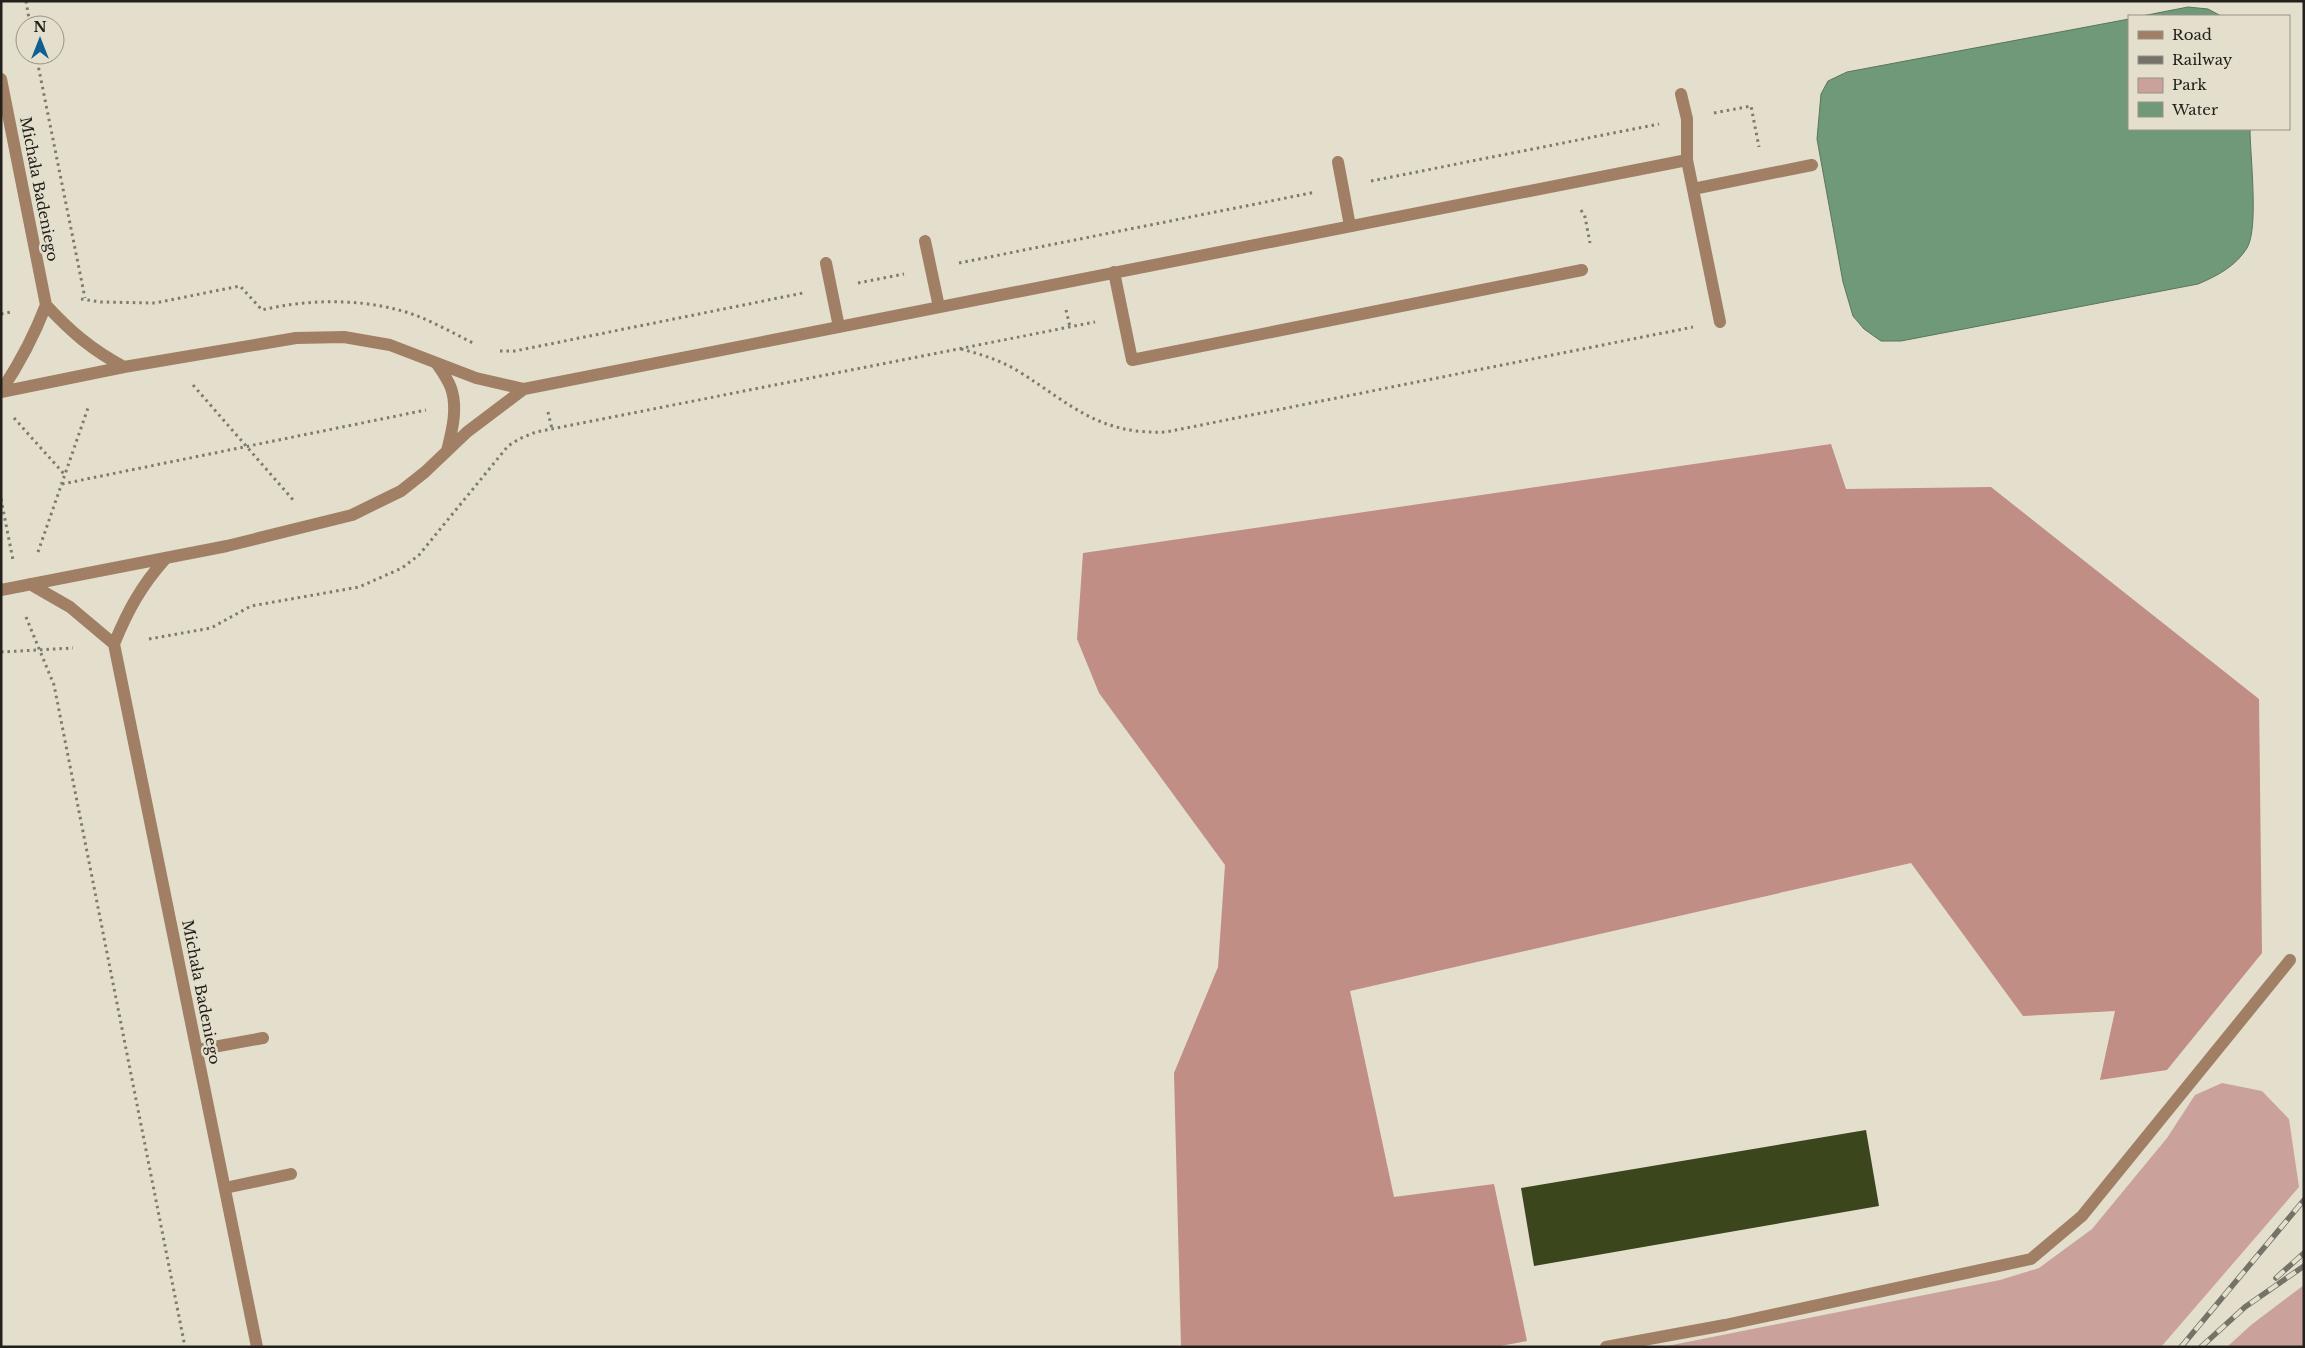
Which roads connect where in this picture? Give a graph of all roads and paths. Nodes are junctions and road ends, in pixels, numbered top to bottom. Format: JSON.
{"nodes":[{"id":1,"x":26,"y":1,"type":"edge"},
{"id":2,"x":28,"y":15,"type":"edge"},
{"id":3,"x":38,"y":65,"type":"edge"},
{"id":4,"x":1,"y":79,"type":"edge"},
{"id":5,"x":1681,"y":94,"type":"dead end"},
{"id":6,"x":1687,"y":160,"type":"junction"},
{"id":7,"x":1338,"y":162,"type":"dead end"},
{"id":8,"x":1812,"y":165,"type":"dead end"},
{"id":9,"x":1693,"y":188,"type":"junction"},
{"id":10,"x":1350,"y":226,"type":"junction"},
{"id":11,"x":925,"y":241,"type":"dead end"},
{"id":12,"x":826,"y":262,"type":"dead end"},
{"id":13,"x":1582,"y":270,"type":"dead end"},
{"id":14,"x":1114,"y":272,"type":"junction"},
{"id":15,"x":85,"y":298,"type":"dead end"},
{"id":16,"x":46,"y":305,"type":"junction"},
{"id":17,"x":939,"y":307,"type":"junction"},
{"id":18,"x":1123,"y":316,"type":"junction"},
{"id":19,"x":1720,"y":322,"type":"joint"},
{"id":20,"x":839,"y":327,"type":"junction"},
{"id":21,"x":960,"y":348,"type":"junction"},
{"id":22,"x":437,"y":364,"type":"junction"},
{"id":23,"x":124,"y":368,"type":"junction"},
{"id":24,"x":192,"y":384,"type":"dead end"},
{"id":25,"x":524,"y":389,"type":"junction"},
{"id":26,"x":1,"y":391,"type":"edge"},
{"id":27,"x":90,"y":401,"type":"dead end"},
{"id":28,"x":432,"y":409,"type":"dead end"},
{"id":29,"x":13,"y":418,"type":"dead end"},
{"id":30,"x":247,"y":446,"type":"junction"},
{"id":31,"x":447,"y":451,"type":"junction"},
{"id":32,"x":65,"y":475,"type":"junction"},
{"id":33,"x":62,"y":484,"type":"junction"},
{"id":34,"x":1,"y":499,"type":"edge"},
{"id":35,"x":297,"y":505,"type":"dead end"},
{"id":36,"x":8,"y":532,"type":"junction"},
{"id":37,"x":1,"y":533,"type":"edge"},
{"id":38,"x":38,"y":554,"type":"dead end"},
{"id":39,"x":166,"y":558,"type":"junction"},
{"id":40,"x":24,"y":586,"type":"junction"},
{"id":41,"x":1,"y":590,"type":"edge"},
{"id":42,"x":114,"y":644,"type":"junction"},
{"id":43,"x":40,"y":649,"type":"junction"},
{"id":44,"x":1,"y":652,"type":"edge"},
{"id":45,"x":2290,"y":960,"type":"dead end"},
{"id":46,"x":263,"y":1038,"type":"dead end"},
{"id":47,"x":197,"y":1050,"type":"junction"},
{"id":48,"x":291,"y":1174,"type":"dead end"},
{"id":49,"x":225,"y":1188,"type":"junction"},
{"id":50,"x":185,"y":1347,"type":"edge"},
{"id":51,"x":257,"y":1347,"type":"edge"},
{"id":52,"x":1606,"y":1347,"type":"edge"}],
"edges":[{"from":1,"to":2,"type":"path"},
{"from":3,"to":15,"type":"path"},
{"from":4,"to":16,"type":"lane","name":"Michała Badeniego"},
{"from":5,"to":6,"type":"lane"},
{"from":6,"to":9,"type":"lane"},
{"from":6,"to":10,"type":"lane"},
{"from":7,"to":10,"type":"lane"},
{"from":8,"to":9,"type":"lane"},
{"from":9,"to":19,"type":"lane"},
{"from":10,"to":14,"type":"lane"},
{"from":11,"to":17,"type":"lane"},
{"from":12,"to":20,"type":"lane"},
{"from":13,"to":18,"type":"lane"},
{"from":14,"to":17,"type":"lane"},
{"from":14,"to":18,"type":"lane"},
{"from":16,"to":23,"type":"lane"},
{"from":16,"to":26,"type":"lane"},
{"from":17,"to":20,"type":"lane"},
{"from":18,"to":21,"type":"path"},
{"from":19,"to":21,"type":"path"},
{"from":20,"to":25,"type":"lane"},
{"from":21,"to":42,"type":"path"},
{"from":22,"to":23,"type":"lane"},
{"from":22,"to":25,"type":"lane"},
{"from":22,"to":31,"type":"lane"},
{"from":23,"to":26,"type":"lane"},
{"from":24,"to":30,"type":"path"},
{"from":25,"to":31,"type":"lane"},
{"from":27,"to":32,"type":"path"},
{"from":28,"to":30,"type":"path"},
{"from":29,"to":32,"type":"path"},
{"from":30,"to":33,"type":"path"},
{"from":30,"to":35,"type":"path"},
{"from":31,"to":39,"type":"lane"},
{"from":32,"to":33,"type":"path"},
{"from":33,"to":38,"type":"path"},
{"from":34,"to":36,"type":"path"},
{"from":36,"to":37,"type":"path"},
{"from":36,"to":40,"type":"path"},
{"from":39,"to":40,"type":"lane"},
{"from":39,"to":42,"type":"lane"},
{"from":40,"to":41,"type":"lane"},
{"from":40,"to":42,"type":"lane"},
{"from":40,"to":43,"type":"path"},
{"from":42,"to":43,"type":"path"},
{"from":42,"to":47,"type":"lane","name":"Michała Badeniego"},
{"from":43,"to":44,"type":"path"},
{"from":43,"to":50,"type":"path"},
{"from":45,"to":52,"type":"lane"},
{"from":46,"to":47,"type":"lane"},
{"from":47,"to":49,"type":"lane","name":"Michała Badeniego"},
{"from":48,"to":49,"type":"lane"},
{"from":49,"to":51,"type":"lane","name":"Michała Badeniego"}]}
